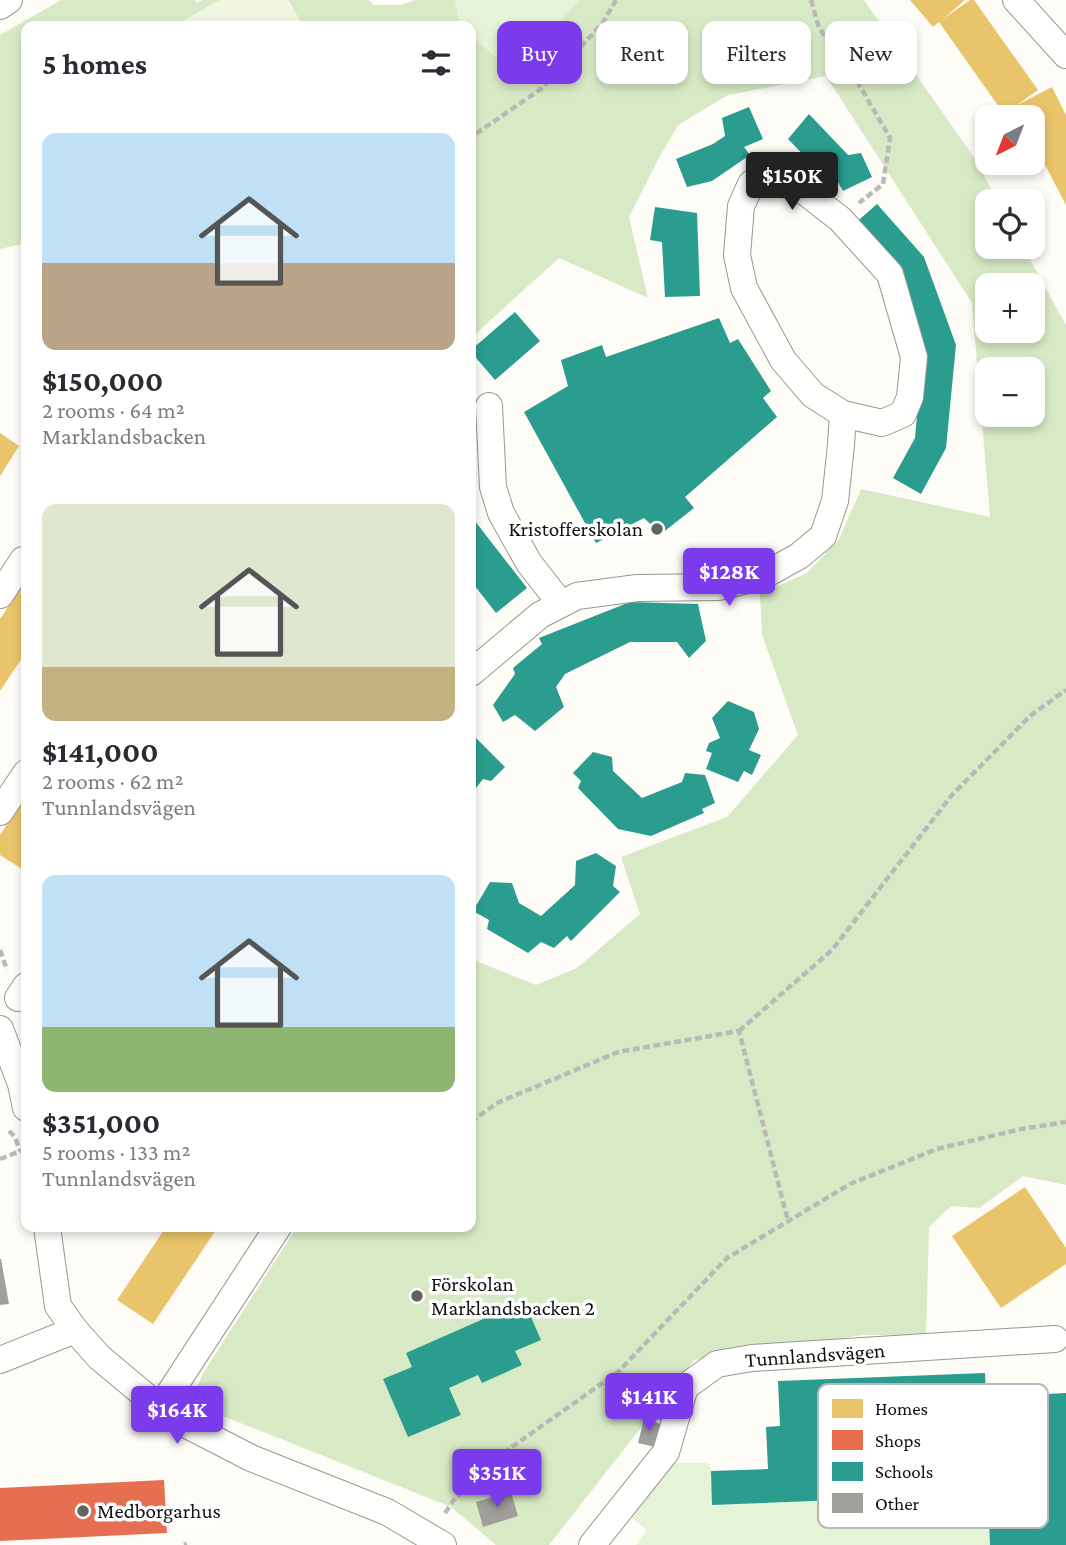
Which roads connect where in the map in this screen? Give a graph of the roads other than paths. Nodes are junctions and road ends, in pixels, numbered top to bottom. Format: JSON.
{"nodes":[{"id":1,"x":9,"y":0,"type":"edge"},
{"id":2,"x":1016,"y":0,"type":"edge"},
{"id":3,"x":0,"y":6,"type":"edge"},
{"id":4,"x":1066,"y":55,"type":"edge"},
{"id":5,"x":489,"y":406,"type":"dead end"},
{"id":6,"x":843,"y":414,"type":"junction"},
{"id":7,"x":21,"y":564,"type":"edge"},
{"id":8,"x":0,"y":595,"type":"edge"},
{"id":9,"x":561,"y":604,"type":"junction"},
{"id":10,"x":476,"y":669,"type":"edge"},
{"id":11,"x":21,"y":780,"type":"edge"},
{"id":12,"x":0,"y":812,"type":"edge"},
{"id":13,"x":0,"y":1029,"type":"edge"},
{"id":14,"x":16,"y":1094,"type":"edge"},
{"id":15,"x":48,"y":1232,"type":"edge"},
{"id":16,"x":275,"y":1232,"type":"edge"},
{"id":17,"x":75,"y":1331,"type":"junction"},
{"id":18,"x":1055,"y":1339,"type":"dead end"},
{"id":19,"x":0,"y":1360,"type":"edge"},
{"id":20,"x":160,"y":1408,"type":"junction"},
{"id":21,"x":443,"y":1545,"type":"edge"},
{"id":22,"x":592,"y":1545,"type":"edge"}],
"edges":[{"from":1,"to":3,"type":"street"},
{"from":2,"to":4,"type":"street"},
{"from":5,"to":9,"type":"street"},
{"from":6,"to":6,"type":"street"},
{"from":6,"to":9,"type":"street"},
{"from":7,"to":8,"type":"street"},
{"from":9,"to":10,"type":"street"},
{"from":11,"to":12,"type":"street"},
{"from":13,"to":14,"type":"street"},
{"from":15,"to":17,"type":"street"},
{"from":16,"to":20,"type":"street"},
{"from":17,"to":19,"type":"street"},
{"from":17,"to":20,"type":"street"},
{"from":18,"to":22,"type":"street","name":"Tunnlandsvägen"},
{"from":20,"to":21,"type":"street"}]}
